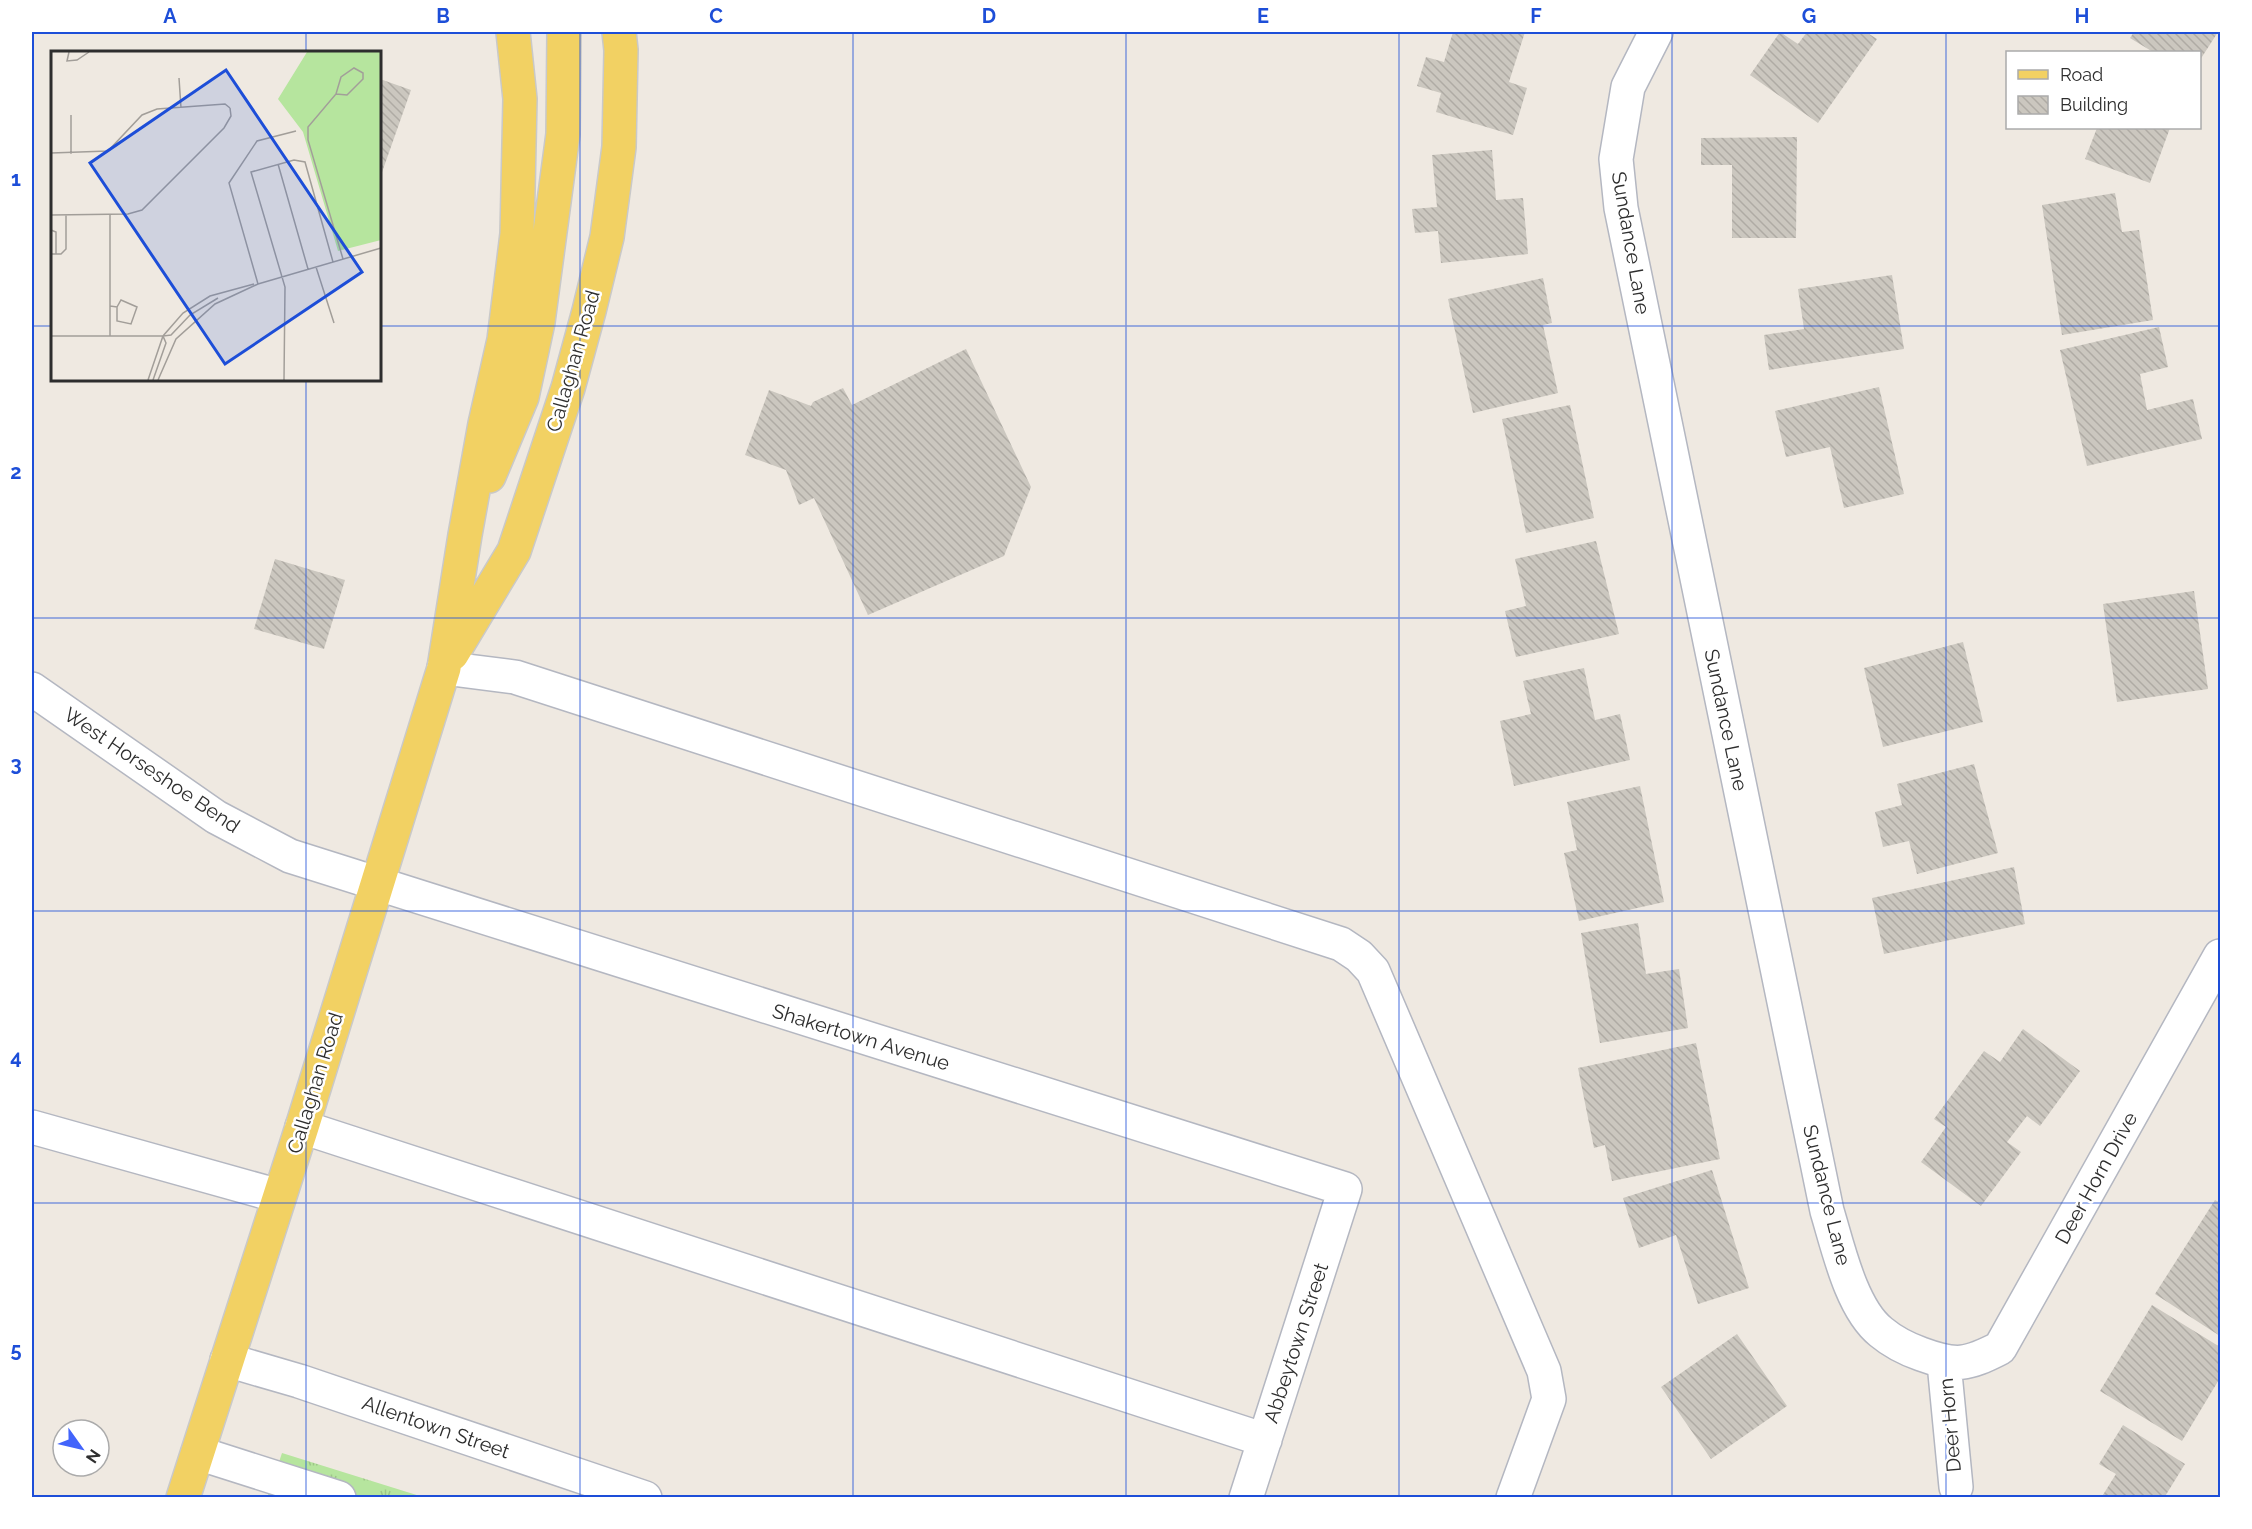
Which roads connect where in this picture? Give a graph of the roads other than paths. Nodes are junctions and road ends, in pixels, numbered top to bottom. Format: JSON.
{"nodes":[{"id":1,"x":513,"y":32,"type":"edge"},
{"id":2,"x":564,"y":32,"type":"edge"},
{"id":3,"x":619,"y":32,"type":"edge"},
{"id":4,"x":1656,"y":32,"type":"edge"},
{"id":5,"x":465,"y":535,"type":"junction"},
{"id":6,"x":444,"y":668,"type":"junction"},
{"id":7,"x":32,"y":689,"type":"edge"},
{"id":8,"x":376,"y":884,"type":"junction"},
{"id":9,"x":2220,"y":956,"type":"edge"},
{"id":10,"x":2212,"y":989,"type":"edge"},
{"id":11,"x":32,"y":1127,"type":"edge"},
{"id":12,"x":302,"y":1127,"type":"junction"},
{"id":13,"x":1346,"y":1189,"type":"joint"},
{"id":14,"x":279,"y":1196,"type":"junction"},
{"id":15,"x":227,"y":1360,"type":"junction"},
{"id":16,"x":1944,"y":1363,"type":"junction"},
{"id":17,"x":1264,"y":1440,"type":"junction"},
{"id":18,"x":198,"y":1453,"type":"junction"},
{"id":19,"x":1956,"y":1487,"type":"dead end"},
{"id":20,"x":183,"y":1497,"type":"edge"},
{"id":21,"x":339,"y":1497,"type":"edge"},
{"id":22,"x":645,"y":1497,"type":"edge"},
{"id":23,"x":1246,"y":1497,"type":"edge"},
{"id":24,"x":1513,"y":1497,"type":"edge"}],
"edges":[{"from":1,"to":5,"type":"main road","name":"Callaghan Road"},
{"from":2,"to":5,"type":"main road"},
{"from":3,"to":6,"type":"main road","name":"Callaghan Road"},
{"from":4,"to":16,"type":"street","name":"Sundance Lane"},
{"from":5,"to":6,"type":"main road","name":"Callaghan Road"},
{"from":6,"to":8,"type":"main road","name":"Callaghan Road"},
{"from":6,"to":24,"type":"street"},
{"from":7,"to":8,"type":"street","name":"West Horseshoe Bend"},
{"from":8,"to":12,"type":"main road","name":"Callaghan Road"},
{"from":8,"to":13,"type":"street","name":"Shakertown Avenue"},
{"from":9,"to":10,"type":"street","name":"Deer Horn Drive"},
{"from":10,"to":16,"type":"street","name":"Deer Horn Drive"},
{"from":11,"to":14,"type":"street"},
{"from":12,"to":14,"type":"main road","name":"Callaghan Road"},
{"from":12,"to":17,"type":"street"},
{"from":13,"to":17,"type":"street","name":"Abbeytown Street"},
{"from":14,"to":15,"type":"main road","name":"Callaghan Road"},
{"from":15,"to":18,"type":"main road","name":"Callaghan Road"},
{"from":15,"to":22,"type":"street","name":"Allentown Street"},
{"from":16,"to":19,"type":"street","name":"Deer Horn"},
{"from":17,"to":23,"type":"street","name":"Abbeytown Street"},
{"from":18,"to":20,"type":"main road","name":"Callaghan Road"},
{"from":18,"to":21,"type":"street"}]}
